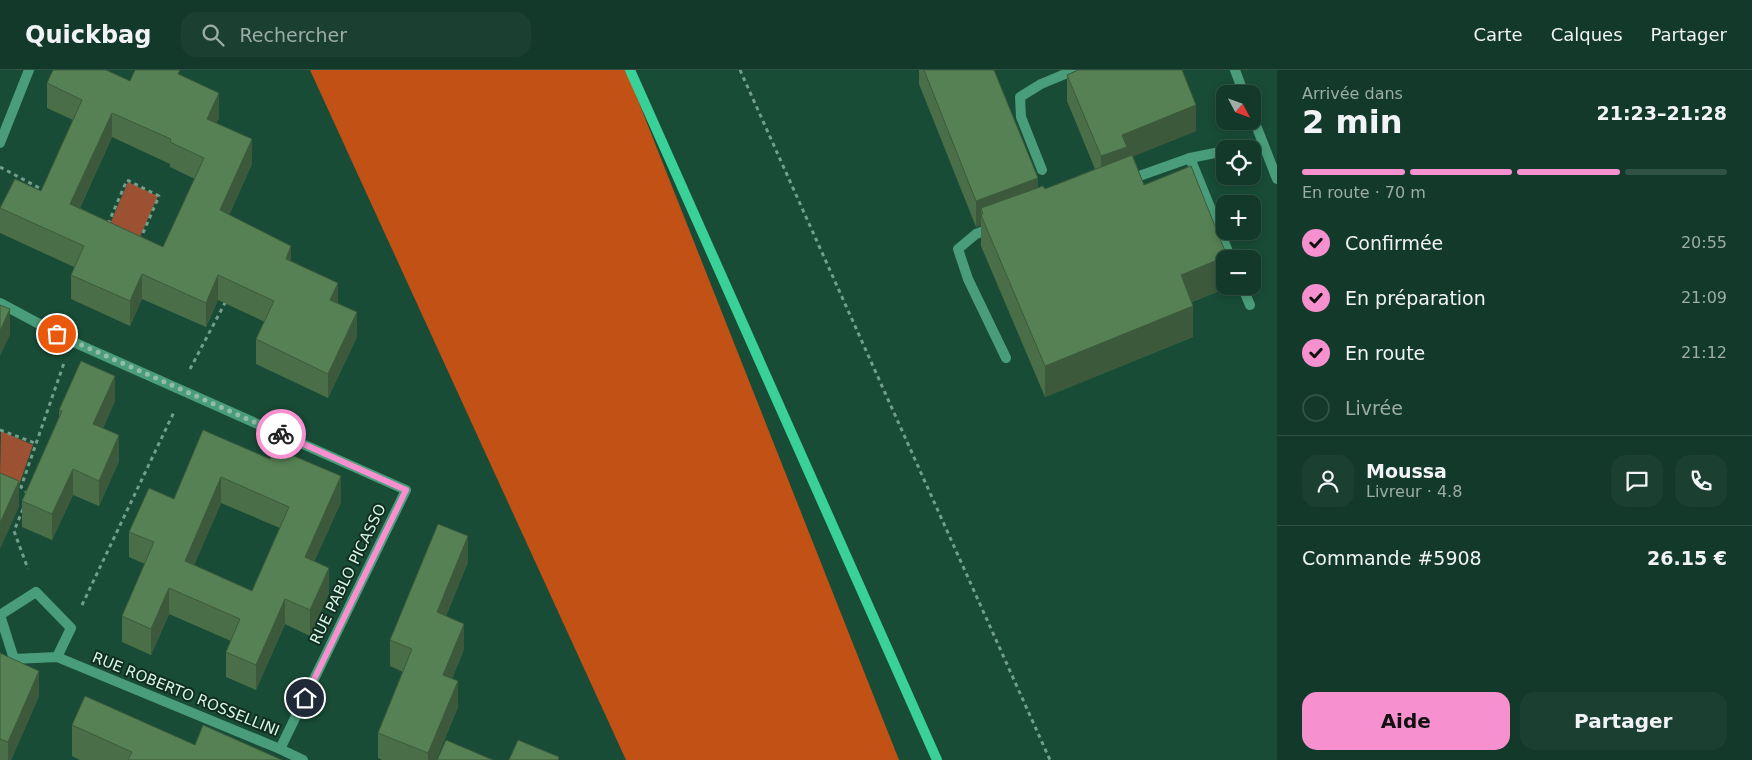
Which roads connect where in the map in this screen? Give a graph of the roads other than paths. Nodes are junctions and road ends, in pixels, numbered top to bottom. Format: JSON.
{"nodes":[{"id":1,"x":29,"y":70,"type":"edge"},
{"id":2,"x":630,"y":70,"type":"edge"},
{"id":3,"x":1075,"y":70,"type":"edge"},
{"id":4,"x":1235,"y":70,"type":"edge"},
{"id":5,"x":1241,"y":85,"type":"edge"},
{"id":6,"x":1258,"y":130,"type":"edge"},
{"id":7,"x":0,"y":143,"type":"edge"},
{"id":8,"x":1263,"y":144,"type":"joint"},
{"id":9,"x":1216,"y":153,"type":"edge"},
{"id":10,"x":1190,"y":158,"type":"junction"},
{"id":11,"x":1042,"y":170,"type":"dead end"},
{"id":12,"x":1277,"y":179,"type":"edge"},
{"id":13,"x":1116,"y":184,"type":"edge"},
{"id":14,"x":1004,"y":224,"type":"edge"},
{"id":15,"x":1227,"y":250,"type":"edge"},
{"id":16,"x":1246,"y":295,"type":"edge"},
{"id":17,"x":0,"y":303,"type":"edge"},
{"id":18,"x":1250,"y":305,"type":"dead end"},
{"id":19,"x":1006,"y":358,"type":"dead end"},
{"id":20,"x":0,"y":615,"type":"edge"},
{"id":21,"x":58,"y":658,"type":"junction"},
{"id":22,"x":280,"y":749,"type":"junction"},
{"id":23,"x":303,"y":760,"type":"edge"},
{"id":24,"x":937,"y":760,"type":"edge"}],
"edges":[{"from":1,"to":7,"type":"street"},
{"from":2,"to":24,"type":"main road"},
{"from":3,"to":11,"type":"street"},
{"from":4,"to":5,"type":"street"},
{"from":6,"to":8,"type":"street"},
{"from":8,"to":12,"type":"street"},
{"from":9,"to":10,"type":"street"},
{"from":10,"to":13,"type":"street"},
{"from":10,"to":15,"type":"street"},
{"from":14,"to":19,"type":"street"},
{"from":16,"to":18,"type":"street"},
{"from":17,"to":22,"type":"street","name":"RUE PABLO PICASSO"},
{"from":20,"to":21,"type":"street"},
{"from":20,"to":21,"type":"street"},
{"from":21,"to":22,"type":"street","name":"RUE ROBERTO ROSSELLINI"},
{"from":22,"to":23,"type":"street","name":"RUE ROBERTO ROSSELLINI"}]}
